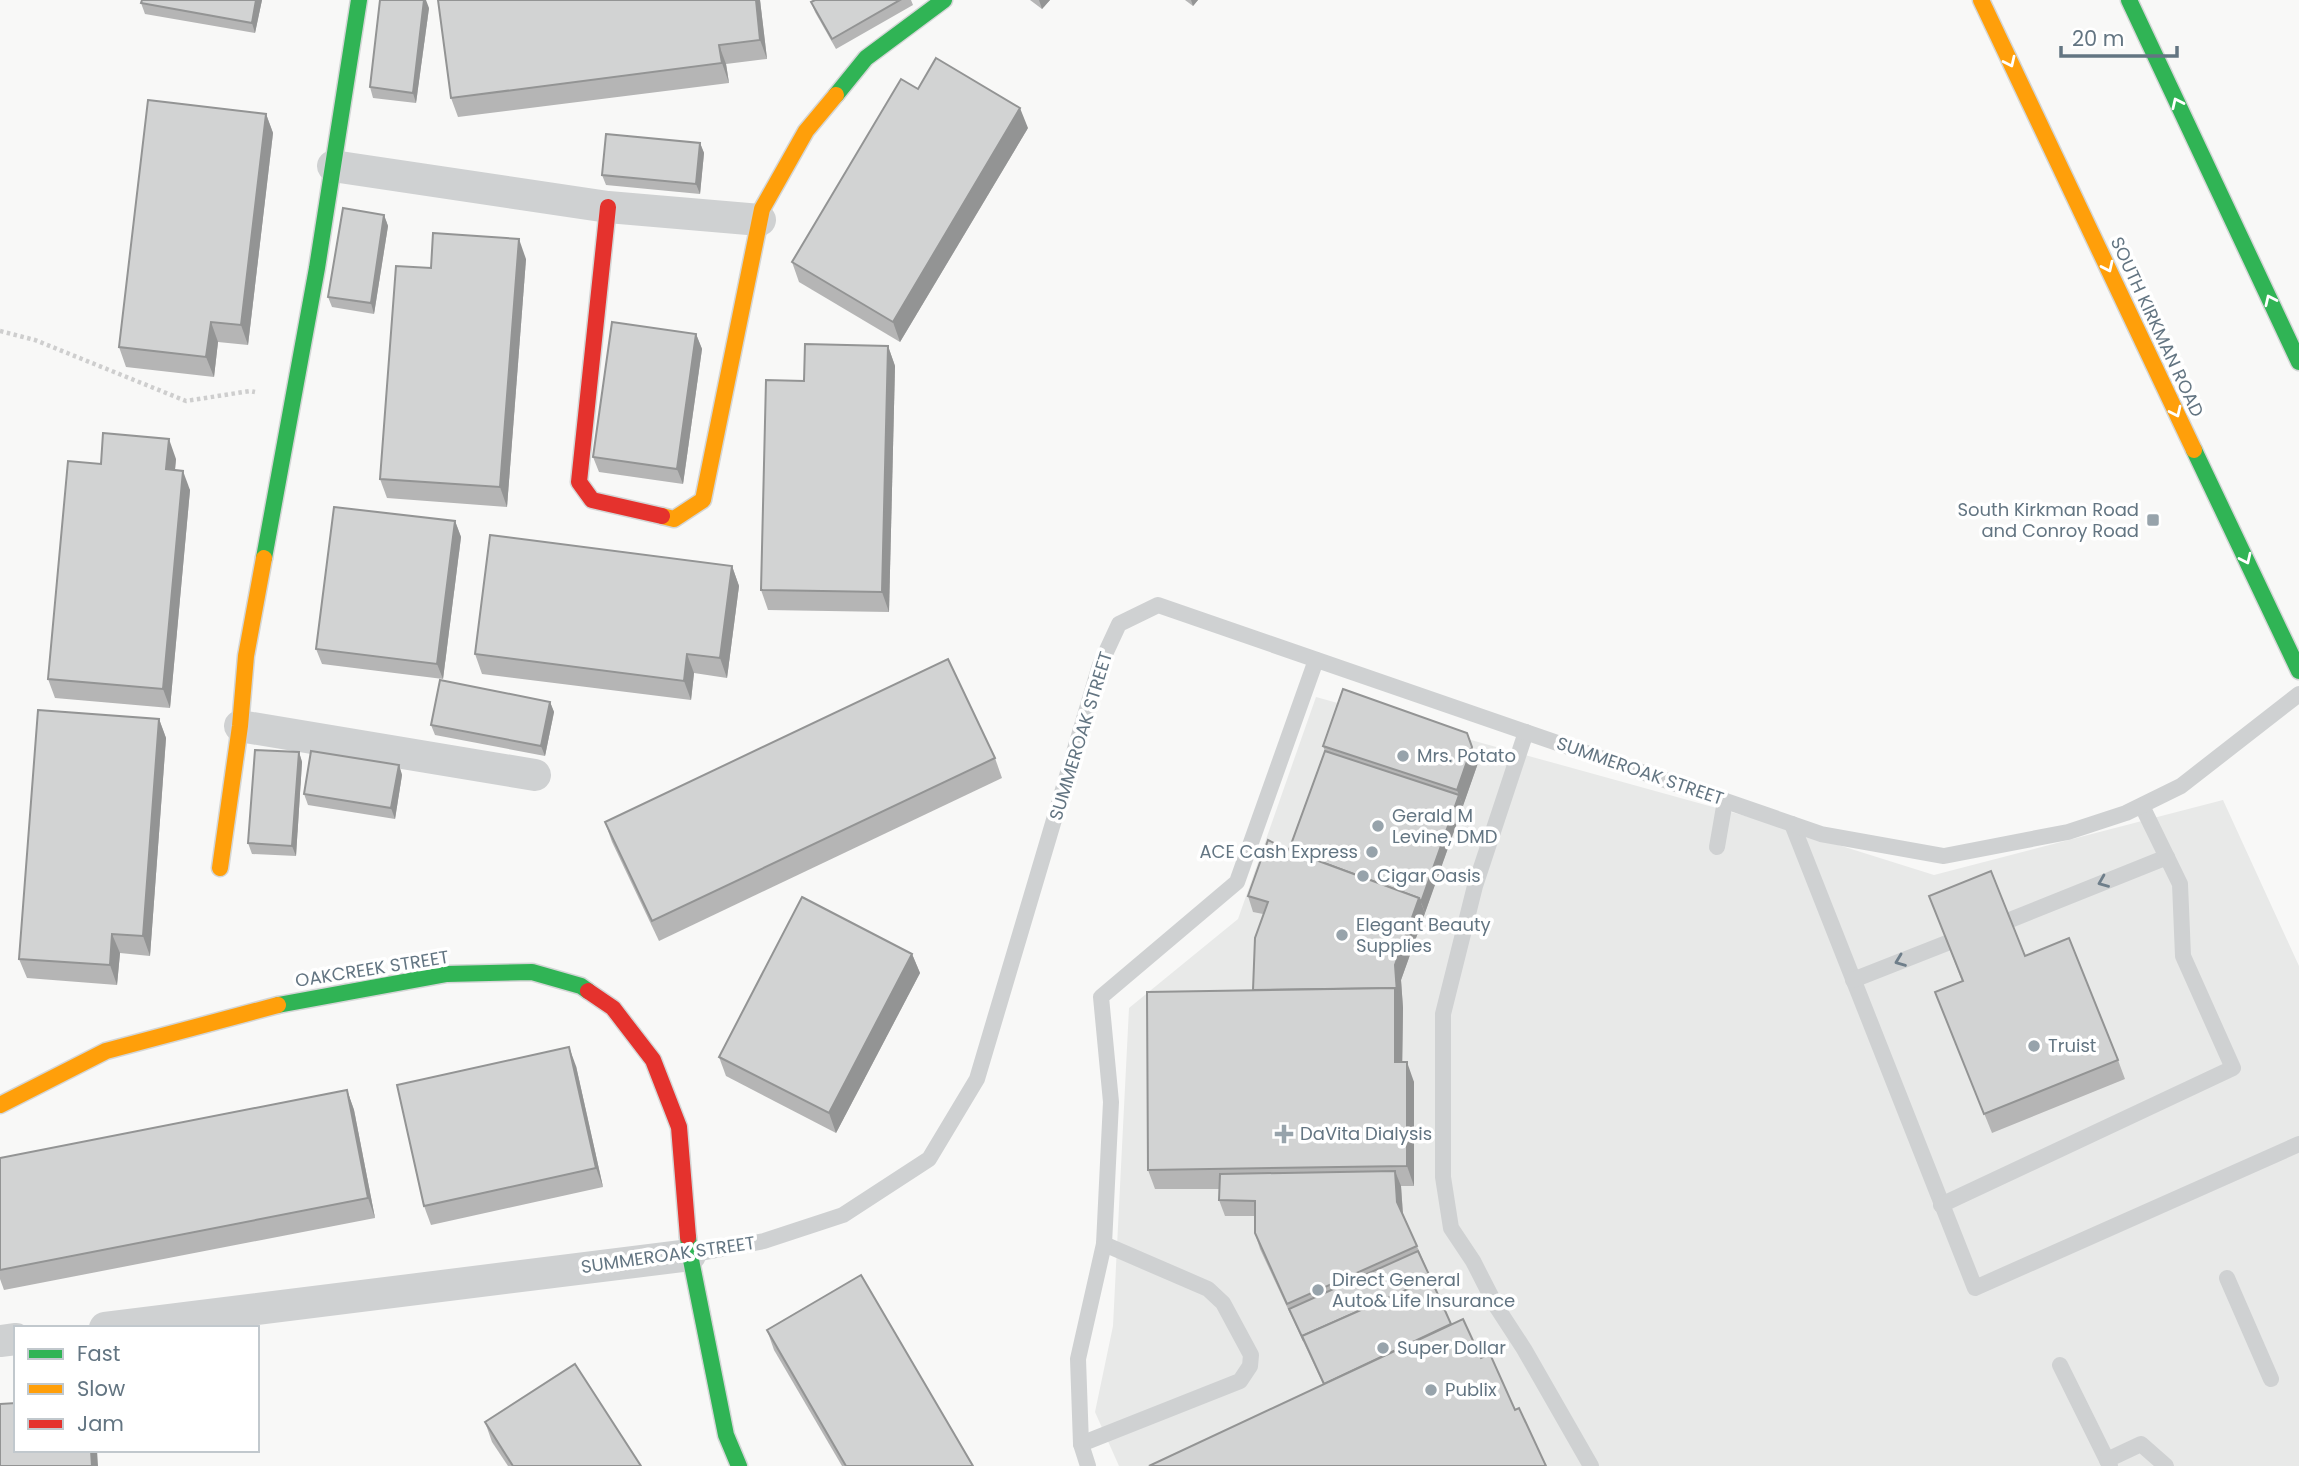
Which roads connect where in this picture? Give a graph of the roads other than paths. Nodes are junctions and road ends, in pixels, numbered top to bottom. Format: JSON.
{"nodes":[{"id":1,"x":359,"y":0,"type":"edge"},
{"id":2,"x":944,"y":0,"type":"edge"},
{"id":3,"x":1981,"y":0,"type":"edge"},
{"id":4,"x":2129,"y":0,"type":"edge"},
{"id":5,"x":333,"y":166,"type":"junction"},
{"id":6,"x":608,"y":207,"type":"junction"},
{"id":7,"x":760,"y":220,"type":"junction"},
{"id":8,"x":2299,"y":362,"type":"edge"},
{"id":9,"x":1315,"y":660,"type":"junction"},
{"id":10,"x":2299,"y":671,"type":"edge"},
{"id":11,"x":2299,"y":694,"type":"edge"},
{"id":12,"x":240,"y":726,"type":"junction"},
{"id":13,"x":1526,"y":732,"type":"junction"},
{"id":14,"x":535,"y":775,"type":"dead end"},
{"id":15,"x":1725,"y":800,"type":"junction"},
{"id":16,"x":2142,"y":806,"type":"junction"},
{"id":17,"x":1792,"y":824,"type":"junction"},
{"id":18,"x":1717,"y":847,"type":"dead end"},
{"id":19,"x":2167,"y":857,"type":"junction"},
{"id":20,"x":220,"y":868,"type":"dead end"},
{"id":21,"x":2010,"y":920,"type":"edge"},
{"id":22,"x":1947,"y":943,"type":"edge"},
{"id":23,"x":1853,"y":980,"type":"junction"},
{"id":24,"x":0,"y":1105,"type":"edge"},
{"id":25,"x":2299,"y":1144,"type":"edge"},
{"id":26,"x":1941,"y":1205,"type":"junction"},
{"id":27,"x":1104,"y":1244,"type":"junction"},
{"id":28,"x":690,"y":1255,"type":"junction"},
{"id":29,"x":2227,"y":1278,"type":"dead end"},
{"id":30,"x":121,"y":1326,"type":"edge"},
{"id":31,"x":2060,"y":1366,"type":"dead end"},
{"id":32,"x":2271,"y":1379,"type":"dead end"},
{"id":33,"x":1081,"y":1444,"type":"junction"},
{"id":34,"x":2108,"y":1463,"type":"edge"},
{"id":35,"x":739,"y":1466,"type":"edge"},
{"id":36,"x":1088,"y":1466,"type":"edge"},
{"id":37,"x":1591,"y":1466,"type":"edge"},
{"id":38,"x":2166,"y":1466,"type":"edge"}],
"edges":[{"from":1,"to":5,"type":"street"},
{"from":2,"to":7,"type":"street"},
{"from":3,"to":10,"type":"street","name":"SOUTH KIRKMAN ROAD","one_way":true},
{"from":8,"to":4,"type":"street","one_way":true},
{"from":5,"to":6,"type":"street"},
{"from":5,"to":12,"type":"street"},
{"from":6,"to":7,"type":"street"},
{"from":6,"to":7,"type":"street"},
{"from":9,"to":13,"type":"lane","name":"SUMMEROAK STREET"},
{"from":9,"to":27,"type":"lane"},
{"from":9,"to":28,"type":"lane","name":"SUMMEROAK STREET"},
{"from":11,"to":16,"type":"lane","name":"SUMMEROAK STREET"},
{"from":12,"to":14,"type":"street"},
{"from":12,"to":20,"type":"street"},
{"from":13,"to":15,"type":"lane","name":"SUMMEROAK STREET"},
{"from":13,"to":37,"type":"lane"},
{"from":15,"to":17,"type":"lane","name":"SUMMEROAK STREET"},
{"from":15,"to":18,"type":"lane"},
{"from":16,"to":17,"type":"lane","name":"SUMMEROAK STREET"},
{"from":16,"to":19,"type":"lane"},
{"from":17,"to":23,"type":"lane"},
{"from":19,"to":21,"type":"lane","one_way":true},
{"from":19,"to":26,"type":"lane"},
{"from":22,"to":23,"type":"lane","one_way":true},
{"from":23,"to":26,"type":"lane"},
{"from":24,"to":28,"type":"street","name":"OAKCREEK STREET"},
{"from":25,"to":26,"type":"lane"},
{"from":27,"to":33,"type":"lane"},
{"from":27,"to":33,"type":"lane"},
{"from":28,"to":30,"type":"street","name":"SUMMEROAK STREET"},
{"from":28,"to":35,"type":"street","name":"OAKCREEK STREET"},
{"from":29,"to":32,"type":"lane"},
{"from":31,"to":34,"type":"lane"},
{"from":33,"to":36,"type":"lane"},
{"from":34,"to":38,"type":"lane"}]}
